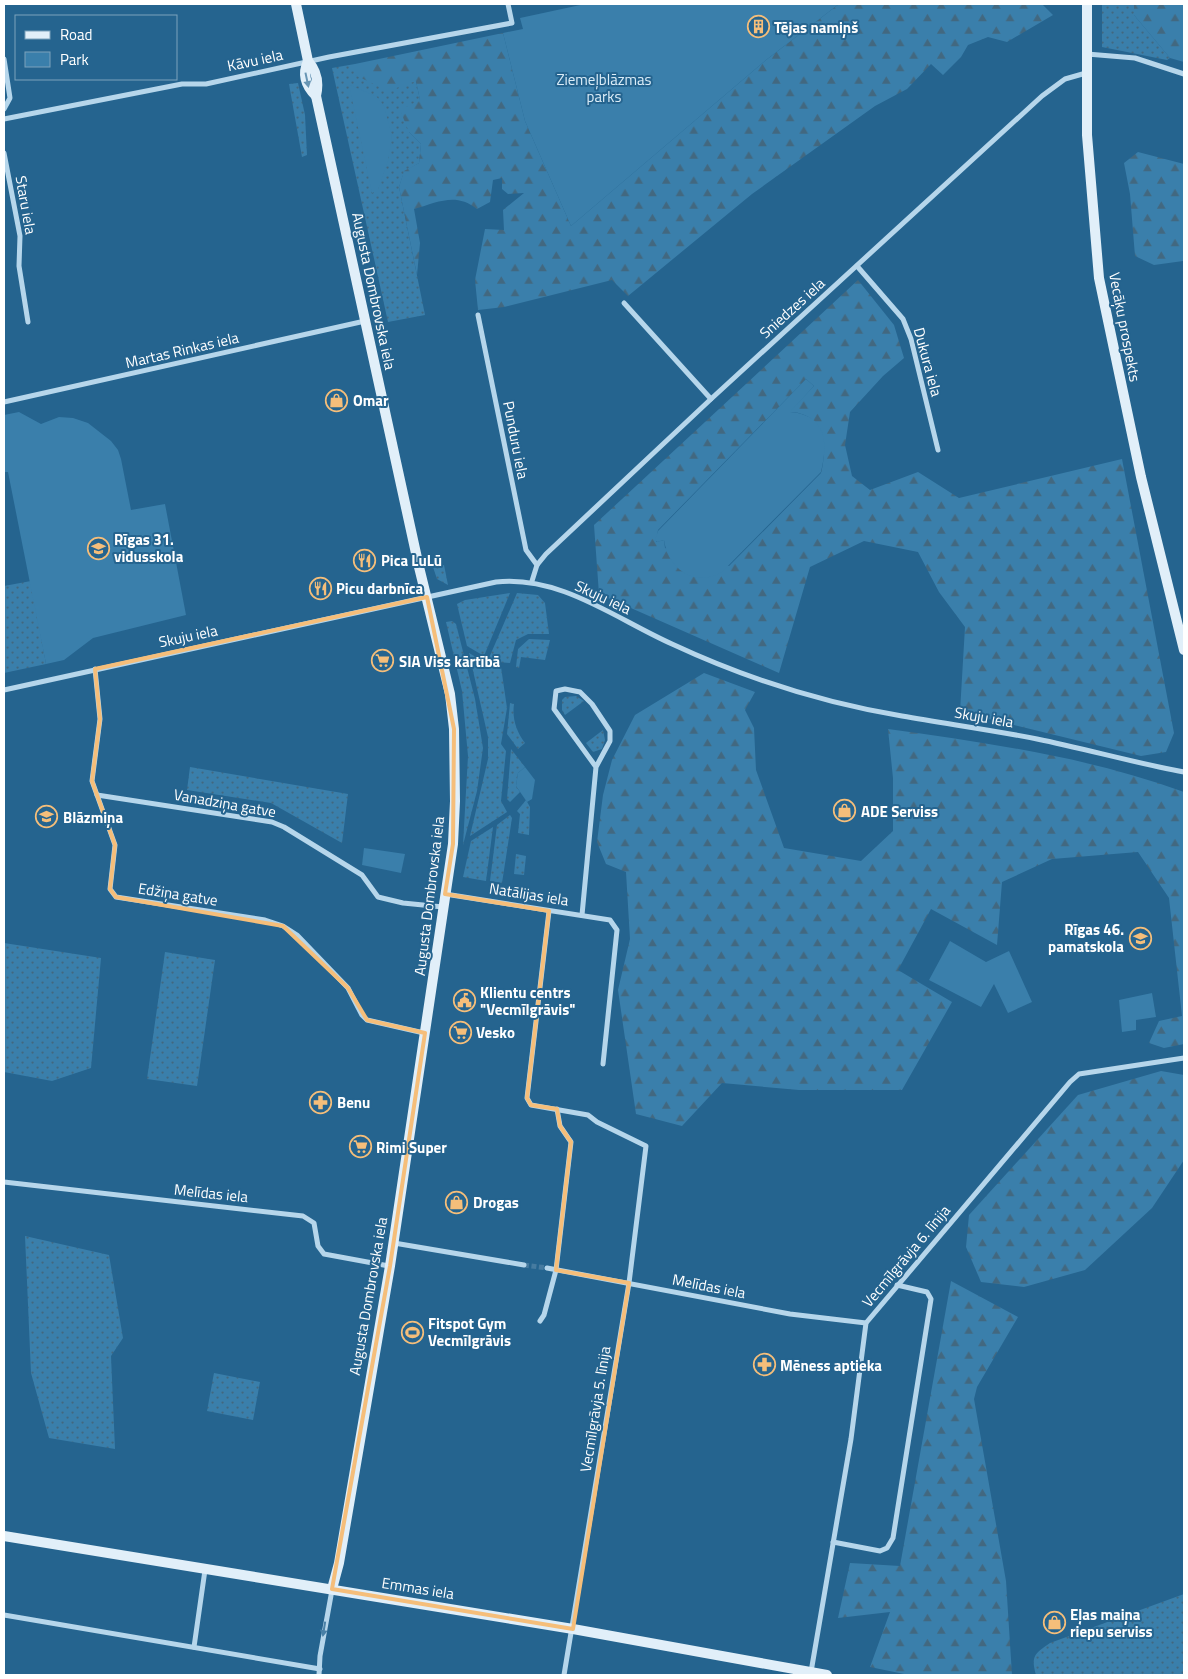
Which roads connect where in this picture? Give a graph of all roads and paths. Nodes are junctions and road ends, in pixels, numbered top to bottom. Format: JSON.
{"nodes":[{"id":1,"x":296,"y":4,"type":"edge"},
{"id":2,"x":508,"y":4,"type":"edge"},
{"id":3,"x":1087,"y":4,"type":"edge"},
{"id":4,"x":1086,"y":54,"type":"junction"},
{"id":5,"x":4,"y":59,"type":"edge"},
{"id":6,"x":308,"y":61,"type":"junction"},
{"id":7,"x":1086,"y":73,"type":"junction"},
{"id":8,"x":1184,"y":74,"type":"edge"},
{"id":9,"x":4,"y":109,"type":"edge"},
{"id":10,"x":4,"y":119,"type":"edge"},
{"id":11,"x":4,"y":153,"type":"edge"},
{"id":12,"x":857,"y":266,"type":"junction"},
{"id":13,"x":624,"y":303,"type":"dead end"},
{"id":14,"x":478,"y":316,"type":"dead end"},
{"id":15,"x":365,"y":321,"type":"junction"},
{"id":16,"x":28,"y":322,"type":"dead end"},
{"id":17,"x":711,"y":399,"type":"junction"},
{"id":18,"x":4,"y":402,"type":"edge"},
{"id":19,"x":938,"y":450,"type":"dead end"},
{"id":20,"x":537,"y":565,"type":"junction"},
{"id":21,"x":532,"y":581,"type":"junction"},
{"id":22,"x":427,"y":597,"type":"junction"},
{"id":23,"x":1184,"y":650,"type":"edge"},
{"id":24,"x":95,"y":669,"type":"junction"},
{"id":25,"x":4,"y":690,"type":"edge"},
{"id":26,"x":596,"y":767,"type":"junction"},
{"id":27,"x":1184,"y":772,"type":"edge"},
{"id":28,"x":97,"y":795,"type":"junction"},
{"id":29,"x":445,"y":894,"type":"junction"},
{"id":30,"x":443,"y":907,"type":"junction"},
{"id":31,"x":549,"y":911,"type":"junction"},
{"id":32,"x":582,"y":915,"type":"junction"},
{"id":33,"x":425,"y":1033,"type":"junction"},
{"id":34,"x":1184,"y":1058,"type":"edge"},
{"id":35,"x":603,"y":1064,"type":"dead end"},
{"id":36,"x":556,"y":1110,"type":"junction"},
{"id":37,"x":4,"y":1182,"type":"edge"},
{"id":38,"x":394,"y":1243,"type":"junction"},
{"id":39,"x":524,"y":1265,"type":"tunnel mouth"},
{"id":40,"x":390,"y":1266,"type":"junction"},
{"id":41,"x":547,"y":1268,"type":"tunnel mouth"},
{"id":42,"x":556,"y":1270,"type":"junction"},
{"id":43,"x":629,"y":1283,"type":"junction"},
{"id":44,"x":897,"y":1285,"type":"junction"},
{"id":45,"x":540,"y":1322,"type":"dead end"},
{"id":46,"x":866,"y":1323,"type":"junction"},
{"id":47,"x":4,"y":1536,"type":"edge"},
{"id":48,"x":834,"y":1542,"type":"junction"},
{"id":49,"x":205,"y":1570,"type":"junction"},
{"id":50,"x":332,"y":1589,"type":"junction"},
{"id":51,"x":4,"y":1615,"type":"edge"},
{"id":52,"x":573,"y":1628,"type":"junction"},
{"id":53,"x":194,"y":1647,"type":"junction"},
{"id":54,"x":320,"y":1669,"type":"junction"},
{"id":55,"x":811,"y":1672,"type":"junction"},
{"id":56,"x":319,"y":1675,"type":"edge"},
{"id":57,"x":564,"y":1675,"type":"edge"},
{"id":58,"x":827,"y":1675,"type":"edge"}],
"edges":[{"from":1,"to":6,"type":"main road","name":"Augusta Dombrovska iela"},
{"from":2,"to":6,"type":"street","name":"Kāvu iela"},
{"from":3,"to":4,"type":"main road","name":"Vecāķu prospekts"},
{"from":4,"to":7,"type":"main road","name":"Vecāķu prospekts"},
{"from":4,"to":8,"type":"street"},
{"from":5,"to":9,"type":"street"},
{"from":6,"to":10,"type":"street","name":"Kāvu iela"},
{"from":6,"to":15,"type":"main road","name":"Augusta Dombrovska iela"},
{"from":7,"to":12,"type":"street","name":"Sniedzes iela"},
{"from":7,"to":23,"type":"main road","name":"Vecāķu prospekts"},
{"from":11,"to":16,"type":"street","name":"Staru iela"},
{"from":12,"to":17,"type":"street","name":"Sniedzes iela"},
{"from":12,"to":19,"type":"street","name":"Dukura iela"},
{"from":13,"to":17,"type":"street"},
{"from":14,"to":20,"type":"street","name":"Punduru iela"},
{"from":15,"to":18,"type":"street","name":"Martas Rinkas iela"},
{"from":15,"to":22,"type":"main road","name":"Augusta Dombrovska iela"},
{"from":17,"to":20,"type":"street","name":"Sniedzes iela"},
{"from":20,"to":21,"type":"street","name":"Sniedzes iela"},
{"from":21,"to":22,"type":"street","name":"Skuju iela"},
{"from":21,"to":27,"type":"street","name":"Skuju iela"},
{"from":22,"to":24,"type":"street","name":"Skuju iela"},
{"from":22,"to":29,"type":"main road","name":"Augusta Dombrovska iela"},
{"from":24,"to":25,"type":"street","name":"Skuju iela"},
{"from":24,"to":28,"type":"street","name":"Edžiņa gatve"},
{"from":26,"to":26,"type":"street"},
{"from":26,"to":32,"type":"street"},
{"from":28,"to":30,"type":"street","name":"Vanadziņa gatve"},
{"from":28,"to":33,"type":"street","name":"Edžiņa gatve"},
{"from":29,"to":30,"type":"main road","name":"Augusta Dombrovska iela"},
{"from":29,"to":31,"type":"street","name":"Natālijas iela"},
{"from":30,"to":33,"type":"main road","name":"Augusta Dombrovska iela"},
{"from":31,"to":32,"type":"street","name":"Natālijas iela"},
{"from":31,"to":36,"type":"street"},
{"from":32,"to":35,"type":"street","name":"Natālijas iela"},
{"from":33,"to":38,"type":"main road","name":"Augusta Dombrovska iela"},
{"from":34,"to":44,"type":"street","name":"Vecmīlgrāvja 6. līnija"},
{"from":36,"to":42,"type":"street"},
{"from":36,"to":43,"type":"street","name":"Vecmīlgrāvja 5. līnija"},
{"from":37,"to":40,"type":"street","name":"Melīdas iela"},
{"from":38,"to":39,"type":"street"},
{"from":38,"to":40,"type":"main road","name":"Augusta Dombrovska iela"},
{"from":40,"to":50,"type":"main road","name":"Augusta Dombrovska iela"},
{"from":41,"to":42,"type":"street","name":"Melīdas iela"},
{"from":42,"to":43,"type":"street","name":"Melīdas iela"},
{"from":42,"to":45,"type":"street"},
{"from":43,"to":46,"type":"street","name":"Melīdas iela"},
{"from":43,"to":52,"type":"street","name":"Vecmīlgrāvja 5. līnija"},
{"from":44,"to":46,"type":"street","name":"Vecmīlgrāvja 6. līnija"},
{"from":44,"to":48,"type":"street"},
{"from":46,"to":48,"type":"street","name":"Vecmīlgrāvja 6. līnija"},
{"from":47,"to":49,"type":"main road","name":"Emmas iela"},
{"from":48,"to":55,"type":"street","name":"Vecmīlgrāvja 6. līnija"},
{"from":49,"to":50,"type":"main road","name":"Emmas iela"},
{"from":49,"to":53,"type":"street"},
{"from":50,"to":52,"type":"main road","name":"Emmas iela"},
{"from":50,"to":54,"type":"street","name":"Augusta Dombrovska iela","one_way":true},
{"from":51,"to":53,"type":"street"},
{"from":52,"to":55,"type":"main road","name":"Emmas iela"},
{"from":52,"to":57,"type":"street","name":"Vecmīlgrāvja 5. līnija"},
{"from":53,"to":54,"type":"street"},
{"from":54,"to":56,"type":"street","name":"Augusta Dombrovska iela"},
{"from":55,"to":58,"type":"main road","name":"Emmas iela"}]}
